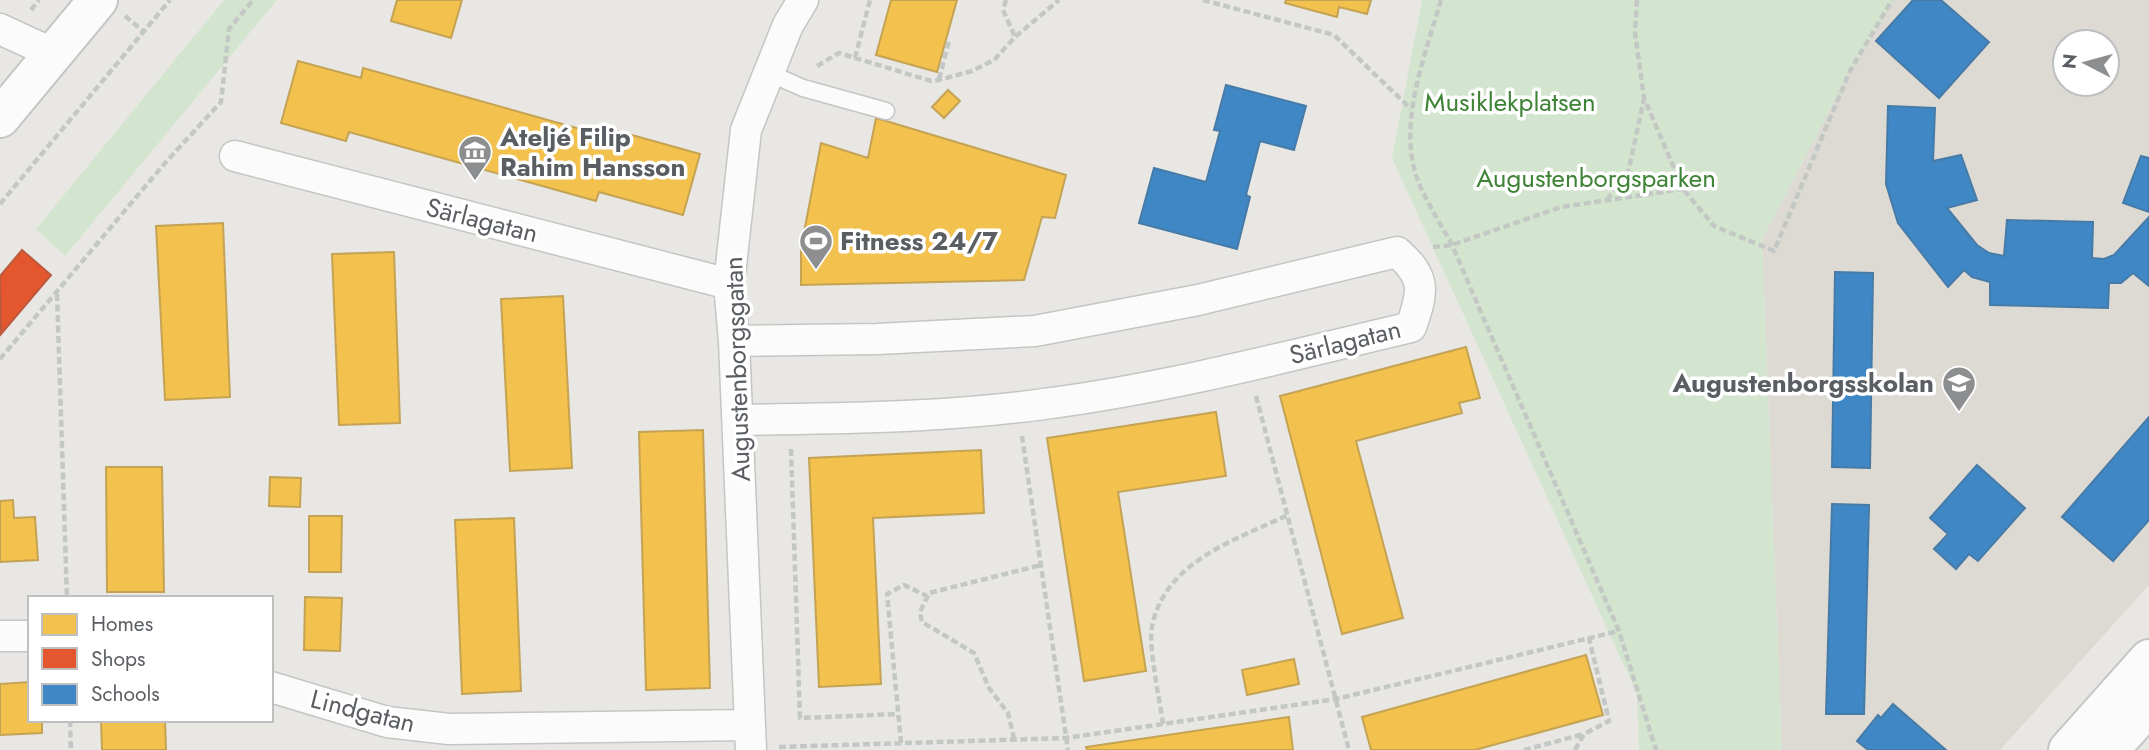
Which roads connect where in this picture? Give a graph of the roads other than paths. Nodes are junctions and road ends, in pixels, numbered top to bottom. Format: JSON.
{"nodes":[{"id":1,"x":98,"y":0,"type":"edge"},
{"id":2,"x":803,"y":0,"type":"edge"},
{"id":3,"x":0,"y":29,"type":"edge"},
{"id":4,"x":52,"y":53,"type":"junction"},
{"id":5,"x":781,"y":78,"type":"junction"},
{"id":6,"x":886,"y":111,"type":"dead end"},
{"id":7,"x":0,"y":118,"type":"edge"},
{"id":8,"x":235,"y":156,"type":"dead end"},
{"id":9,"x":729,"y":284,"type":"junction"},
{"id":10,"x":734,"y":341,"type":"junction"},
{"id":11,"x":737,"y":420,"type":"junction"},
{"id":12,"x":0,"y":636,"type":"edge"},
{"id":13,"x":28,"y":636,"type":"edge"},
{"id":14,"x":2149,"y":659,"type":"edge"},
{"id":15,"x":273,"y":688,"type":"edge"},
{"id":16,"x":2149,"y":706,"type":"edge"},
{"id":17,"x":387,"y":736,"type":"edge"},
{"id":18,"x":750,"y":741,"type":"edge"},
{"id":19,"x":2068,"y":750,"type":"edge"},
{"id":20,"x":2109,"y":750,"type":"edge"}],
"edges":[{"from":1,"to":4,"type":"main road"},
{"from":2,"to":5,"type":"street","name":"Augustenborgsgatan"},
{"from":3,"to":4,"type":"street"},
{"from":4,"to":7,"type":"main road"},
{"from":5,"to":6,"type":"lane"},
{"from":5,"to":9,"type":"street","name":"Augustenborgsgatan"},
{"from":8,"to":9,"type":"street","name":"Särlagatan"},
{"from":9,"to":10,"type":"street","name":"Augustenborgsgatan"},
{"from":10,"to":11,"type":"street","name":"Augustenborgsgatan"},
{"from":10,"to":11,"type":"street","name":"Särlagatan"},
{"from":11,"to":18,"type":"street","name":"Augustenborgsgatan"},
{"from":12,"to":13,"type":"street"},
{"from":14,"to":19,"type":"main road"},
{"from":15,"to":17,"type":"street","name":"Lindgatan"},
{"from":16,"to":20,"type":"main road"},
{"from":17,"to":18,"type":"street","name":"Lindgatan"}]}
